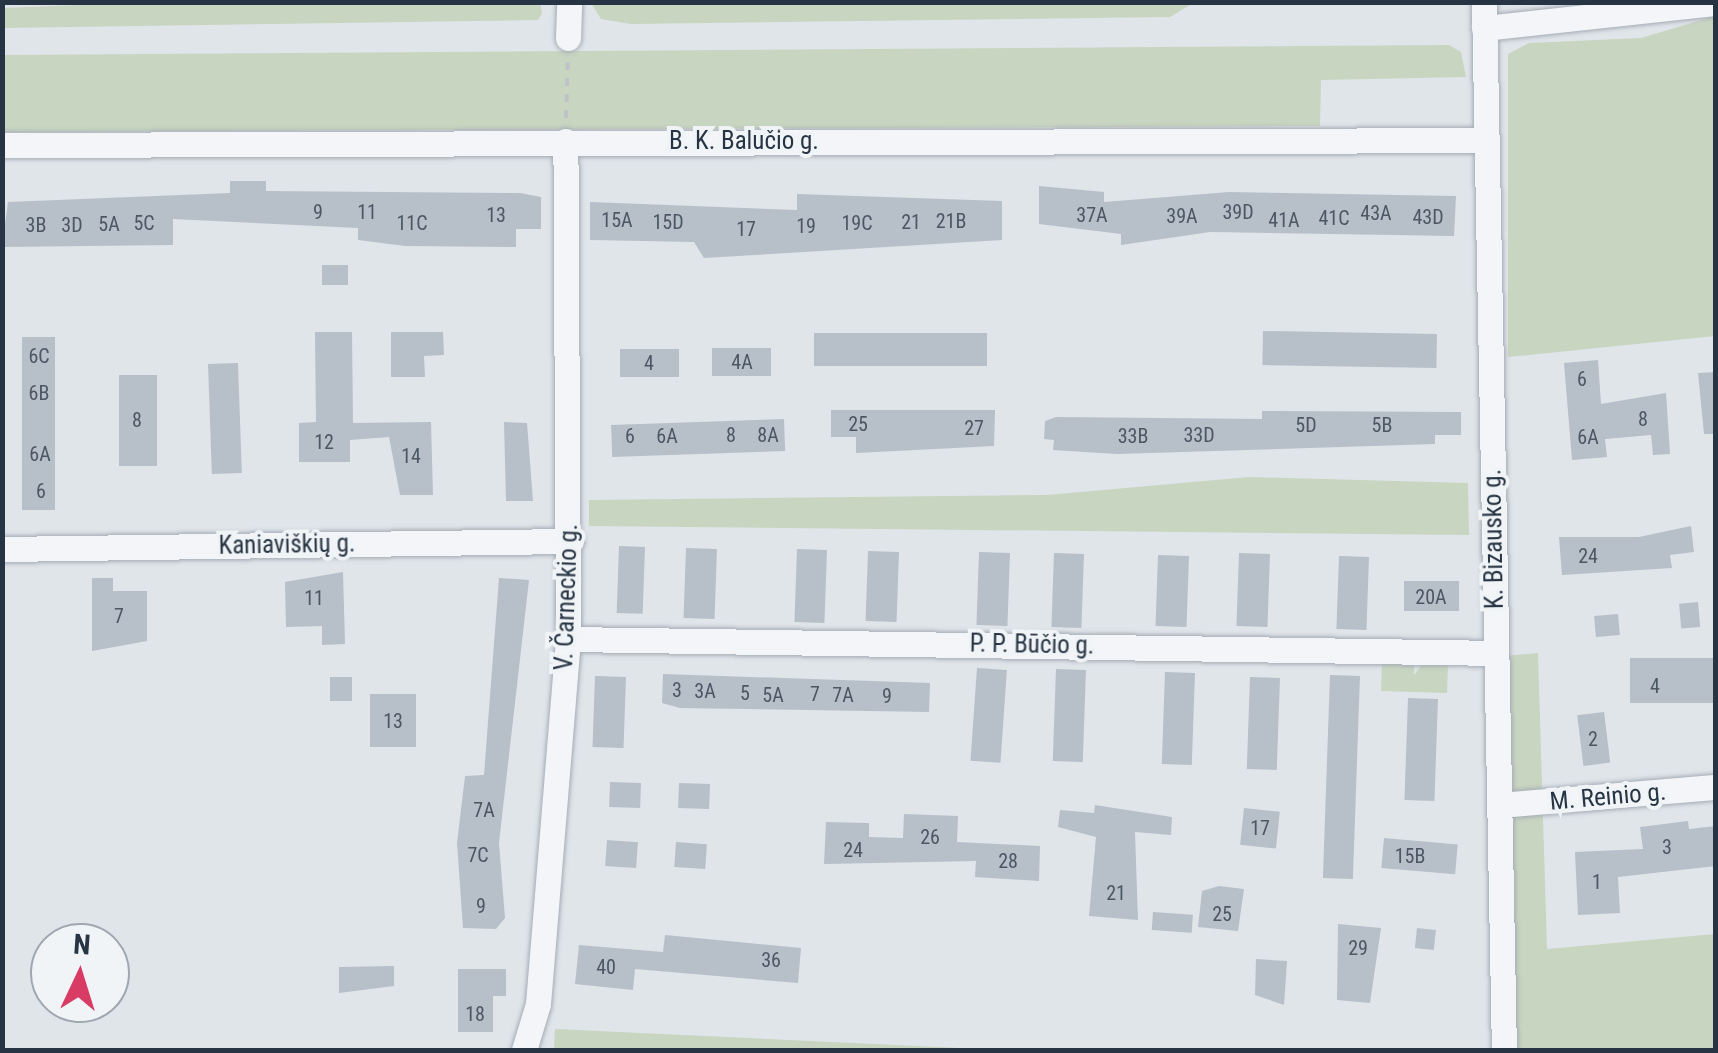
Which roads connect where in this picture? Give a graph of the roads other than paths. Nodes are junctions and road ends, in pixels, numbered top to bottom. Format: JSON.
{"nodes":[{"id":1,"x":569,"y":2,"type":"edge"},
{"id":2,"x":1716,"y":3,"type":"edge"},
{"id":3,"x":1484,"y":15,"type":"edge"},
{"id":4,"x":568,"y":38,"type":"road end"},
{"id":5,"x":1486,"y":140,"type":"junction"},
{"id":6,"x":564,"y":141,"type":"junction"},
{"id":7,"x":2,"y":145,"type":"edge"},
{"id":8,"x":571,"y":541,"type":"junction"},
{"id":9,"x":2,"y":548,"type":"edge"},
{"id":10,"x":568,"y":639,"type":"junction"},
{"id":11,"x":1496,"y":653,"type":"junction"},
{"id":12,"x":1716,"y":787,"type":"edge"},
{"id":13,"x":1500,"y":804,"type":"junction"},
{"id":14,"x":524,"y":1050,"type":"edge"},
{"id":15,"x":1504,"y":1050,"type":"edge"}],
"edges":[{"from":1,"to":4,"type":"street"},
{"from":2,"to":3,"type":"street"},
{"from":3,"to":5,"type":"street","name":"K. Bizausko g."},
{"from":5,"to":6,"type":"street","name":"B. K. Balučio g."},
{"from":5,"to":11,"type":"street","name":"K. Bizausko g."},
{"from":6,"to":7,"type":"street","name":"B. K. Balučio g."},
{"from":6,"to":8,"type":"street","name":"V. Čarneckio g."},
{"from":8,"to":9,"type":"street","name":"Kaniaviškių g."},
{"from":8,"to":10,"type":"street","name":"V. Čarneckio g."},
{"from":10,"to":11,"type":"street","name":"P. P. Būčio g."},
{"from":10,"to":14,"type":"street","name":"V. Čarneckio g."},
{"from":11,"to":13,"type":"street","name":"K. Bizausko g."},
{"from":12,"to":13,"type":"street","name":"M. Reinio g."},
{"from":13,"to":15,"type":"street","name":"K. Bizausko g."}]}
